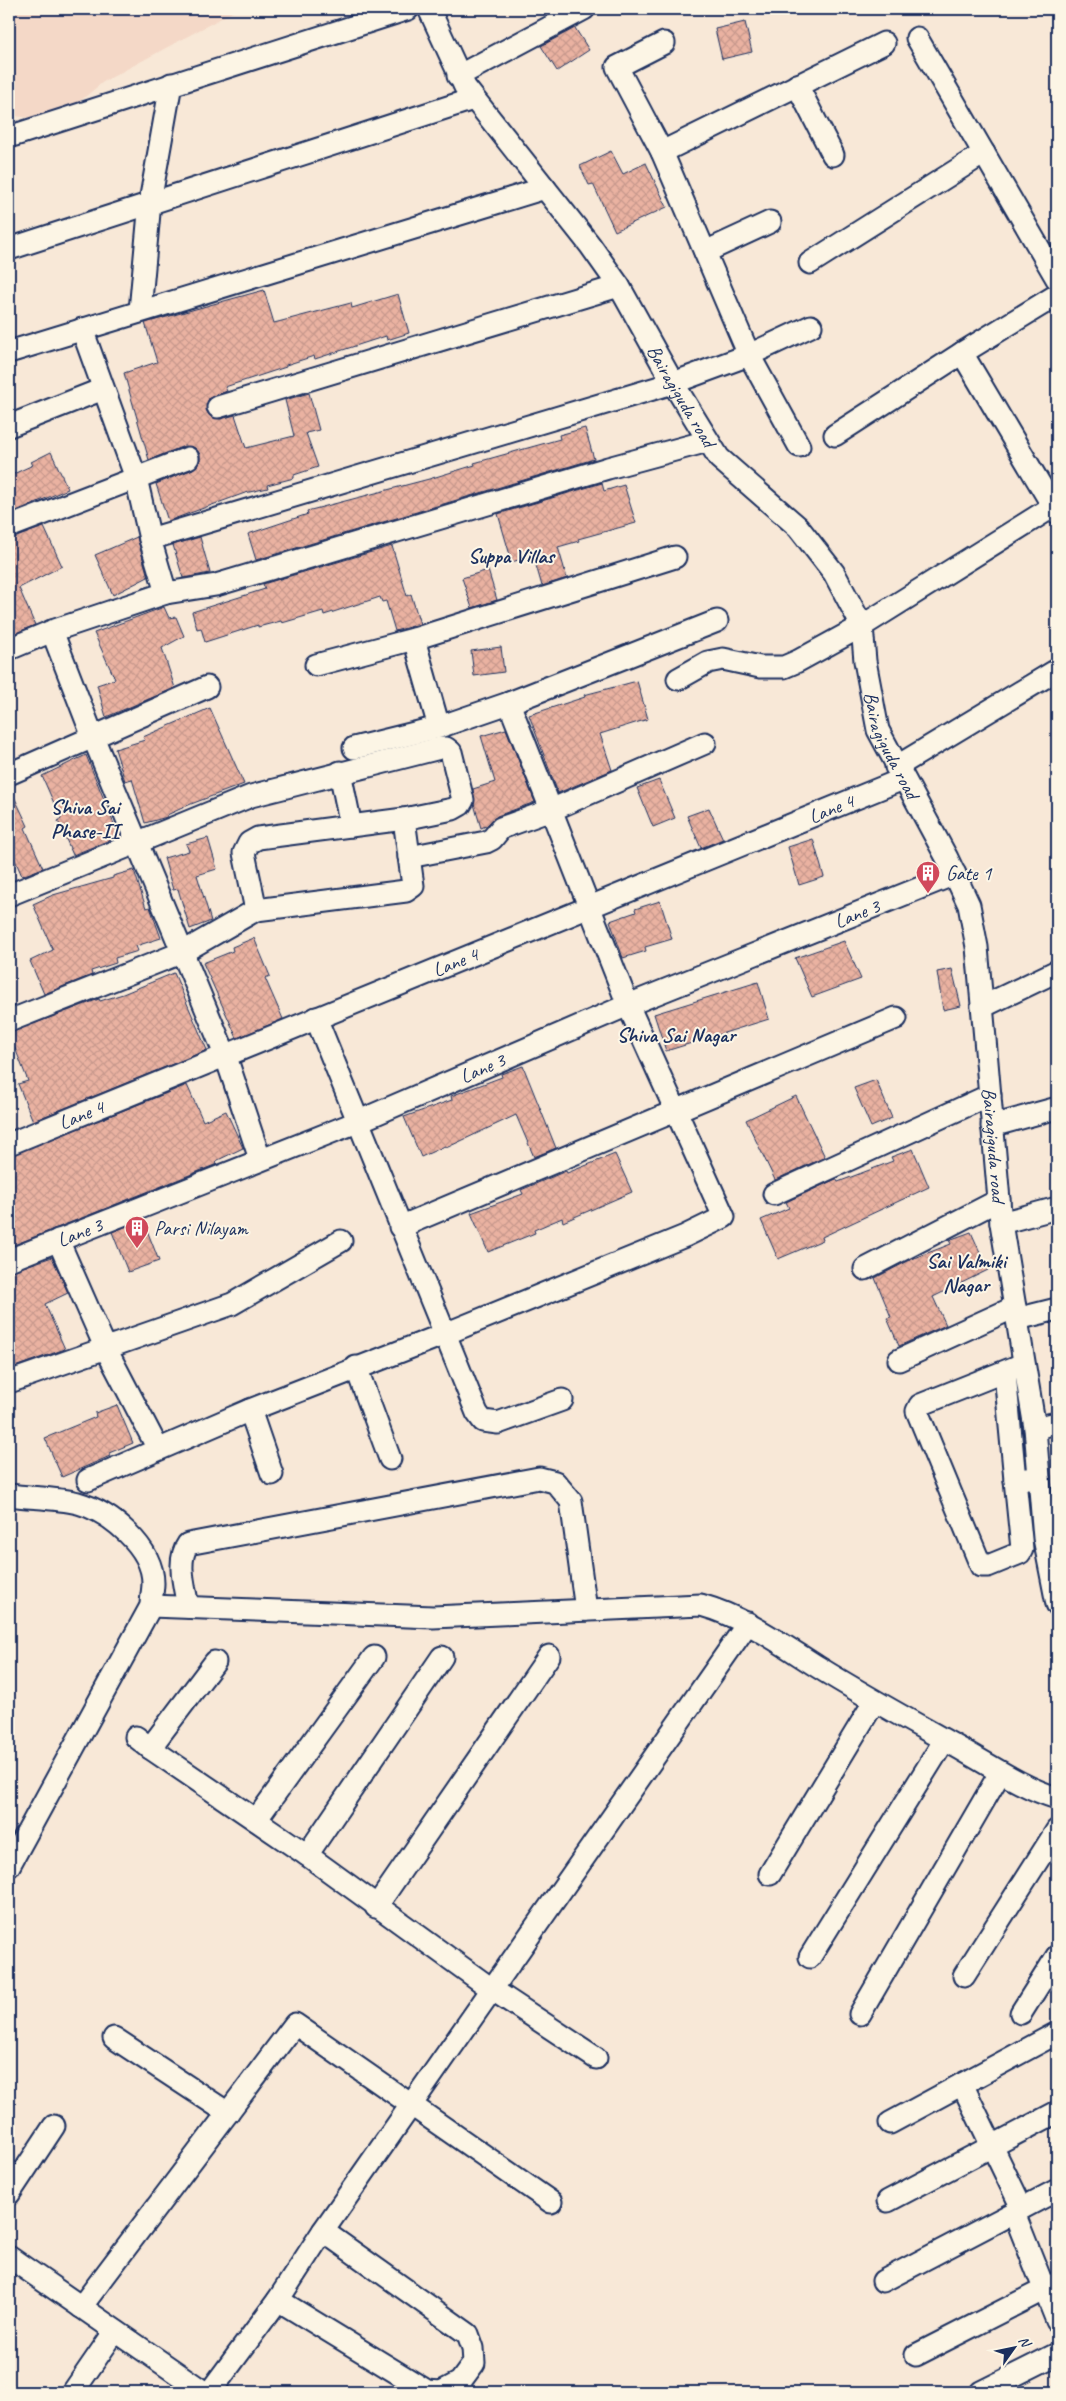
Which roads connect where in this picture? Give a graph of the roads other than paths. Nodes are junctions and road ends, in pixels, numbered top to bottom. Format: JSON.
{"nodes":[{"id":1,"x":408,"y":9,"type":"edge"},
{"id":2,"x":429,"y":9,"type":"edge"},
{"id":3,"x":584,"y":9,"type":"edge"},
{"id":4,"x":917,"y":38,"type":"dead end"},
{"id":5,"x":884,"y":42,"type":"dead end"},
{"id":6,"x":664,"y":43,"type":"dead end"},
{"id":7,"x":458,"y":76,"type":"junction"},
{"id":8,"x":170,"y":84,"type":"junction"},
{"id":9,"x":797,"y":85,"type":"junction"},
{"id":10,"x":473,"y":99,"type":"junction"},
{"id":11,"x":15,"y":135,"type":"dead end"},
{"id":12,"x":662,"y":152,"type":"junction"},
{"id":13,"x":984,"y":153,"type":"junction"},
{"id":14,"x":833,"y":155,"type":"dead end"},
{"id":15,"x":545,"y":188,"type":"junction"},
{"id":16,"x":150,"y":202,"type":"junction"},
{"id":17,"x":770,"y":222,"type":"dead end"},
{"id":18,"x":9,"y":249,"type":"edge"},
{"id":19,"x":705,"y":252,"type":"junction"},
{"id":20,"x":810,"y":262,"type":"dead end"},
{"id":21,"x":1057,"y":279,"type":"edge"},
{"id":22,"x":619,"y":286,"type":"junction"},
{"id":23,"x":1057,"y":296,"type":"edge"},
{"id":24,"x":140,"y":311,"type":"junction"},
{"id":25,"x":811,"y":326,"type":"dead end"},
{"id":26,"x":82,"y":329,"type":"junction"},
{"id":27,"x":9,"y":352,"type":"edge"},
{"id":28,"x":962,"y":353,"type":"junction"},
{"id":29,"x":749,"y":355,"type":"junction"},
{"id":30,"x":673,"y":383,"type":"junction"},
{"id":31,"x":103,"y":389,"type":"junction"},
{"id":32,"x":218,"y":408,"type":"dead end"},
{"id":33,"x":9,"y":426,"type":"edge"},
{"id":34,"x":835,"y":435,"type":"dead end"},
{"id":35,"x":708,"y":442,"type":"junction"},
{"id":36,"x":799,"y":446,"type":"dead end"},
{"id":37,"x":188,"y":458,"type":"dead end"},
{"id":38,"x":136,"y":478,"type":"junction"},
{"id":39,"x":1056,"y":508,"type":"edge"},
{"id":40,"x":9,"y":527,"type":"edge"},
{"id":41,"x":150,"y":539,"type":"junction"},
{"id":42,"x":675,"y":556,"type":"dead end"},
{"id":43,"x":166,"y":593,"type":"junction"},
{"id":44,"x":717,"y":621,"type":"dead end"},
{"id":45,"x":862,"y":626,"type":"junction"},
{"id":46,"x":52,"y":631,"type":"junction"},
{"id":47,"x":414,"y":639,"type":"junction"},
{"id":48,"x":9,"y":649,"type":"edge"},
{"id":49,"x":316,"y":665,"type":"dead end"},
{"id":50,"x":1057,"y":670,"type":"edge"},
{"id":51,"x":678,"y":679,"type":"dead end"},
{"id":52,"x":207,"y":687,"type":"dead end"},
{"id":53,"x":509,"y":703,"type":"junction"},
{"id":54,"x":439,"y":726,"type":"junction"},
{"id":55,"x":93,"y":737,"type":"junction"},
{"id":56,"x":705,"y":743,"type":"dead end"},
{"id":57,"x":354,"y":748,"type":"dead end"},
{"id":58,"x":340,"y":772,"type":"junction"},
{"id":59,"x":900,"y":773,"type":"junction"},
{"id":60,"x":9,"y":774,"type":"edge"},
{"id":61,"x":551,"y":810,"type":"junction"},
{"id":62,"x":404,"y":820,"type":"junction"},
{"id":63,"x":351,"y":826,"type":"junction"},
{"id":64,"x":138,"y":843,"type":"junction"},
{"id":65,"x":409,"y":857,"type":"junction"},
{"id":66,"x":955,"y":874,"type":"junction"},
{"id":67,"x":9,"y":895,"type":"edge"},
{"id":68,"x":589,"y":907,"type":"junction"},
{"id":69,"x":256,"y":910,"type":"junction"},
{"id":70,"x":183,"y":952,"type":"junction"},
{"id":71,"x":1057,"y":971,"type":"edge"},
{"id":72,"x":628,"y":1006,"type":"junction"},
{"id":73,"x":982,"y":1006,"type":"junction"},
{"id":74,"x":316,"y":1018,"type":"junction"},
{"id":75,"x":896,"y":1018,"type":"dead end"},
{"id":76,"x":9,"y":1022,"type":"edge"},
{"id":77,"x":226,"y":1057,"type":"junction"},
{"id":78,"x":990,"y":1095,"type":"junction"},
{"id":79,"x":1057,"y":1108,"type":"edge"},
{"id":80,"x":676,"y":1110,"type":"junction"},
{"id":81,"x":357,"y":1122,"type":"junction"},
{"id":82,"x":992,"y":1126,"type":"junction"},
{"id":83,"x":9,"y":1144,"type":"edge"},
{"id":84,"x":260,"y":1159,"type":"junction"},
{"id":85,"x":774,"y":1194,"type":"dead end"},
{"id":86,"x":999,"y":1200,"type":"junction"},
{"id":87,"x":1057,"y":1208,"type":"edge"},
{"id":88,"x":1001,"y":1223,"type":"junction"},
{"id":89,"x":400,"y":1227,"type":"junction"},
{"id":90,"x":58,"y":1240,"type":"junction"},
{"id":91,"x":341,"y":1241,"type":"dead end"},
{"id":92,"x":9,"y":1260,"type":"edge"},
{"id":93,"x":865,"y":1269,"type":"dead end"},
{"id":94,"x":1057,"y":1309,"type":"edge"},
{"id":95,"x":1016,"y":1313,"type":"junction"},
{"id":96,"x":445,"y":1334,"type":"junction"},
{"id":97,"x":106,"y":1349,"type":"junction"},
{"id":98,"x":899,"y":1360,"type":"dead end"},
{"id":99,"x":356,"y":1367,"type":"junction"},
{"id":100,"x":1014,"y":1368,"type":"junction"},
{"id":101,"x":9,"y":1382,"type":"edge"},
{"id":102,"x":562,"y":1400,"type":"dead end"},
{"id":103,"x":250,"y":1410,"type":"junction"},
{"id":104,"x":1057,"y":1423,"type":"edge"},
{"id":105,"x":1034,"y":1428,"type":"junction"},
{"id":106,"x":158,"y":1449,"type":"junction"},
{"id":107,"x":390,"y":1459,"type":"dead end"},
{"id":108,"x":272,"y":1474,"type":"dead end"},
{"id":109,"x":1039,"y":1478,"type":"junction"},
{"id":110,"x":88,"y":1480,"type":"dead end"},
{"id":111,"x":1015,"y":1480,"type":"junction"},
{"id":112,"x":9,"y":1495,"type":"edge"},
{"id":113,"x":1057,"y":1604,"type":"edge"},
{"id":114,"x":151,"y":1606,"type":"junction"},
{"id":115,"x":188,"y":1607,"type":"junction"},
{"id":116,"x":586,"y":1610,"type":"junction"},
{"id":117,"x":748,"y":1624,"type":"junction"},
{"id":118,"x":550,"y":1656,"type":"dead end"},
{"id":119,"x":374,"y":1657,"type":"dead end"},
{"id":120,"x":442,"y":1657,"type":"dead end"},
{"id":121,"x":215,"y":1662,"type":"dead end"},
{"id":122,"x":874,"y":1702,"type":"junction"},
{"id":123,"x":944,"y":1741,"type":"junction"},
{"id":124,"x":1000,"y":1773,"type":"junction"},
{"id":125,"x":1057,"y":1798,"type":"edge"},
{"id":126,"x":256,"y":1820,"type":"junction"},
{"id":127,"x":1057,"y":1830,"type":"edge"},
{"id":128,"x":307,"y":1855,"type":"junction"},
{"id":129,"x":9,"y":1866,"type":"edge"},
{"id":130,"x":770,"y":1874,"type":"dead end"},
{"id":131,"x":376,"y":1907,"type":"junction"},
{"id":132,"x":1057,"y":1956,"type":"edge"},
{"id":133,"x":810,"y":1957,"type":"dead end"},
{"id":134,"x":964,"y":1976,"type":"dead end"},
{"id":135,"x":493,"y":1990,"type":"junction"},
{"id":136,"x":1021,"y":2013,"type":"dead end"},
{"id":137,"x":860,"y":2014,"type":"dead end"},
{"id":138,"x":1057,"y":2033,"type":"edge"},
{"id":139,"x":114,"y":2038,"type":"dead end"},
{"id":140,"x":596,"y":2058,"type":"dead end"},
{"id":141,"x":962,"y":2084,"type":"junction"},
{"id":142,"x":412,"y":2105,"type":"junction"},
{"id":143,"x":1057,"y":2112,"type":"edge"},
{"id":144,"x":228,"y":2113,"type":"junction"},
{"id":145,"x":890,"y":2123,"type":"dead end"},
{"id":146,"x":54,"y":2126,"type":"dead end"},
{"id":147,"x":991,"y":2147,"type":"junction"},
{"id":148,"x":1057,"y":2190,"type":"edge"},
{"id":149,"x":9,"y":2194,"type":"edge"},
{"id":150,"x":888,"y":2201,"type":"dead end"},
{"id":151,"x":551,"y":2202,"type":"dead end"},
{"id":152,"x":1018,"y":2211,"type":"junction"},
{"id":153,"x":323,"y":2231,"type":"junction"},
{"id":154,"x":11,"y":2264,"type":"edge"},
{"id":155,"x":883,"y":2281,"type":"dead end"},
{"id":156,"x":1051,"y":2286,"type":"edge"},
{"id":157,"x":278,"y":2300,"type":"junction"},
{"id":158,"x":81,"y":2307,"type":"junction"},
{"id":159,"x":1057,"y":2321,"type":"edge"},
{"id":160,"x":115,"y":2331,"type":"junction"},
{"id":161,"x":1057,"y":2354,"type":"edge"},
{"id":162,"x":916,"y":2356,"type":"dead end"},
{"id":163,"x":73,"y":2392,"type":"edge"},
{"id":164,"x":204,"y":2392,"type":"edge"},
{"id":165,"x":210,"y":2392,"type":"edge"},
{"id":166,"x":981,"y":2392,"type":"edge"}],
"edges":[{"from":1,"to":8,"type":"street"},
{"from":2,"to":7,"type":"street","name":"Bairagiguda road"},
{"from":3,"to":7,"type":"street"},
{"from":4,"to":13,"type":"street"},
{"from":5,"to":9,"type":"street"},
{"from":6,"to":12,"type":"street"},
{"from":7,"to":10,"type":"street","name":"Bairagiguda road"},
{"from":8,"to":11,"type":"street"},
{"from":8,"to":16,"type":"street"},
{"from":9,"to":12,"type":"street"},
{"from":9,"to":14,"type":"street"},
{"from":10,"to":15,"type":"street","name":"Bairagiguda road"},
{"from":10,"to":16,"type":"street"},
{"from":12,"to":19,"type":"street"},
{"from":13,"to":20,"type":"street"},
{"from":13,"to":21,"type":"street"},
{"from":15,"to":22,"type":"street","name":"Bairagiguda road"},
{"from":15,"to":24,"type":"street"},
{"from":16,"to":18,"type":"street"},
{"from":16,"to":24,"type":"street"},
{"from":17,"to":19,"type":"street"},
{"from":19,"to":29,"type":"street"},
{"from":22,"to":30,"type":"street","name":"Bairagiguda road"},
{"from":22,"to":32,"type":"street"},
{"from":23,"to":28,"type":"street"},
{"from":24,"to":26,"type":"street"},
{"from":25,"to":29,"type":"street"},
{"from":26,"to":27,"type":"street"},
{"from":26,"to":31,"type":"street"},
{"from":28,"to":34,"type":"street"},
{"from":28,"to":39,"type":"street"},
{"from":29,"to":30,"type":"street"},
{"from":29,"to":36,"type":"street"},
{"from":30,"to":35,"type":"street","name":"Bairagiguda road"},
{"from":30,"to":41,"type":"street"},
{"from":31,"to":33,"type":"street"},
{"from":31,"to":38,"type":"street"},
{"from":35,"to":43,"type":"street"},
{"from":35,"to":45,"type":"street","name":"Bairagiguda road"},
{"from":37,"to":38,"type":"street"},
{"from":38,"to":40,"type":"street"},
{"from":38,"to":41,"type":"street"},
{"from":39,"to":45,"type":"street"},
{"from":41,"to":43,"type":"street"},
{"from":42,"to":47,"type":"street"},
{"from":43,"to":46,"type":"street"},
{"from":44,"to":53,"type":"street"},
{"from":45,"to":51,"type":"street"},
{"from":45,"to":59,"type":"street","name":"Bairagiguda road"},
{"from":46,"to":48,"type":"street"},
{"from":46,"to":55,"type":"street"},
{"from":47,"to":49,"type":"street"},
{"from":47,"to":54,"type":"street"},
{"from":50,"to":59,"type":"street","name":"Lane 4"},
{"from":52,"to":55,"type":"street"},
{"from":53,"to":54,"type":"street"},
{"from":53,"to":61,"type":"street"},
{"from":54,"to":57,"type":"street"},
{"from":55,"to":60,"type":"street"},
{"from":55,"to":64,"type":"street"},
{"from":56,"to":61,"type":"street"},
{"from":58,"to":62,"type":"street"},
{"from":58,"to":63,"type":"street"},
{"from":58,"to":64,"type":"street"},
{"from":59,"to":66,"type":"street","name":"Bairagiguda road"},
{"from":59,"to":68,"type":"street","name":"Lane 4"},
{"from":61,"to":65,"type":"street"},
{"from":61,"to":68,"type":"street"},
{"from":62,"to":63,"type":"street"},
{"from":62,"to":65,"type":"street"},
{"from":63,"to":69,"type":"street"},
{"from":64,"to":67,"type":"street"},
{"from":64,"to":70,"type":"street"},
{"from":65,"to":69,"type":"street"},
{"from":66,"to":72,"type":"street","name":"Lane 3"},
{"from":66,"to":73,"type":"street","name":"Bairagiguda road"},
{"from":68,"to":72,"type":"street"},
{"from":68,"to":74,"type":"street","name":"Lane 4"},
{"from":69,"to":70,"type":"street"},
{"from":70,"to":76,"type":"street"},
{"from":70,"to":77,"type":"street"},
{"from":71,"to":73,"type":"street"},
{"from":72,"to":80,"type":"street"},
{"from":72,"to":81,"type":"street","name":"Lane 3"},
{"from":73,"to":78,"type":"street","name":"Bairagiguda road"},
{"from":74,"to":77,"type":"street","name":"Lane 4"},
{"from":74,"to":81,"type":"street"},
{"from":75,"to":80,"type":"street"},
{"from":77,"to":83,"type":"street","name":"Lane 4"},
{"from":77,"to":84,"type":"street"},
{"from":78,"to":82,"type":"street","name":"Bairagiguda road"},
{"from":78,"to":85,"type":"street"},
{"from":79,"to":82,"type":"street"},
{"from":80,"to":89,"type":"street"},
{"from":80,"to":96,"type":"street"},
{"from":81,"to":84,"type":"street","name":"Lane 3"},
{"from":81,"to":89,"type":"street"},
{"from":82,"to":86,"type":"street","name":"Bairagiguda road"},
{"from":84,"to":90,"type":"street","name":"Lane 3"},
{"from":86,"to":88,"type":"street","name":"Bairagiguda road"},
{"from":86,"to":93,"type":"street"},
{"from":87,"to":88,"type":"street"},
{"from":88,"to":95,"type":"street","name":"Bairagiguda road"},
{"from":89,"to":96,"type":"street"},
{"from":90,"to":92,"type":"street","name":"Lane 3"},
{"from":90,"to":97,"type":"street"},
{"from":91,"to":97,"type":"street"},
{"from":94,"to":95,"type":"street"},
{"from":95,"to":98,"type":"street"},
{"from":95,"to":100,"type":"street","name":"Bairagiguda road"},
{"from":96,"to":99,"type":"street"},
{"from":96,"to":102,"type":"street"},
{"from":97,"to":101,"type":"street"},
{"from":97,"to":106,"type":"street"},
{"from":99,"to":103,"type":"street"},
{"from":99,"to":107,"type":"street"},
{"from":100,"to":105,"type":"street","name":"Bairagiguda road"},
{"from":100,"to":111,"type":"street"},
{"from":100,"to":111,"type":"street"},
{"from":103,"to":106,"type":"street"},
{"from":103,"to":108,"type":"street"},
{"from":104,"to":105,"type":"street"},
{"from":105,"to":109,"type":"street","name":"Bairagiguda road"},
{"from":106,"to":110,"type":"street"},
{"from":109,"to":111,"type":"street"},
{"from":109,"to":113,"type":"street","name":"Bairagiguda road"},
{"from":112,"to":114,"type":"street"},
{"from":114,"to":115,"type":"street"},
{"from":114,"to":129,"type":"street"},
{"from":115,"to":116,"type":"street"},
{"from":115,"to":116,"type":"street"},
{"from":116,"to":117,"type":"street"},
{"from":117,"to":122,"type":"street"},
{"from":117,"to":135,"type":"street"},
{"from":118,"to":131,"type":"street"},
{"from":119,"to":126,"type":"street"},
{"from":120,"to":128,"type":"street"},
{"from":121,"to":126,"type":"street"},
{"from":122,"to":123,"type":"street"},
{"from":122,"to":130,"type":"street"},
{"from":123,"to":124,"type":"street"},
{"from":123,"to":133,"type":"street"},
{"from":124,"to":125,"type":"street"},
{"from":124,"to":137,"type":"street"},
{"from":126,"to":128,"type":"street"},
{"from":127,"to":134,"type":"street"},
{"from":128,"to":131,"type":"street"},
{"from":131,"to":135,"type":"street"},
{"from":132,"to":136,"type":"street"},
{"from":135,"to":140,"type":"street"},
{"from":135,"to":142,"type":"street"},
{"from":138,"to":141,"type":"street"},
{"from":139,"to":144,"type":"street"},
{"from":141,"to":145,"type":"street"},
{"from":141,"to":147,"type":"street"},
{"from":142,"to":144,"type":"street"},
{"from":142,"to":151,"type":"street"},
{"from":142,"to":153,"type":"street"},
{"from":143,"to":147,"type":"street"},
{"from":144,"to":158,"type":"street"},
{"from":146,"to":149,"type":"street"},
{"from":147,"to":150,"type":"street"},
{"from":147,"to":152,"type":"street"},
{"from":148,"to":152,"type":"street"},
{"from":152,"to":155,"type":"street"},
{"from":152,"to":156,"type":"street"},
{"from":153,"to":157,"type":"street"},
{"from":153,"to":157,"type":"street"},
{"from":154,"to":158,"type":"street"},
{"from":156,"to":159,"type":"street"},
{"from":156,"to":162,"type":"street"},
{"from":157,"to":165,"type":"street"},
{"from":158,"to":160,"type":"street"},
{"from":160,"to":163,"type":"street"},
{"from":160,"to":164,"type":"street"},
{"from":161,"to":166,"type":"street"}]}
